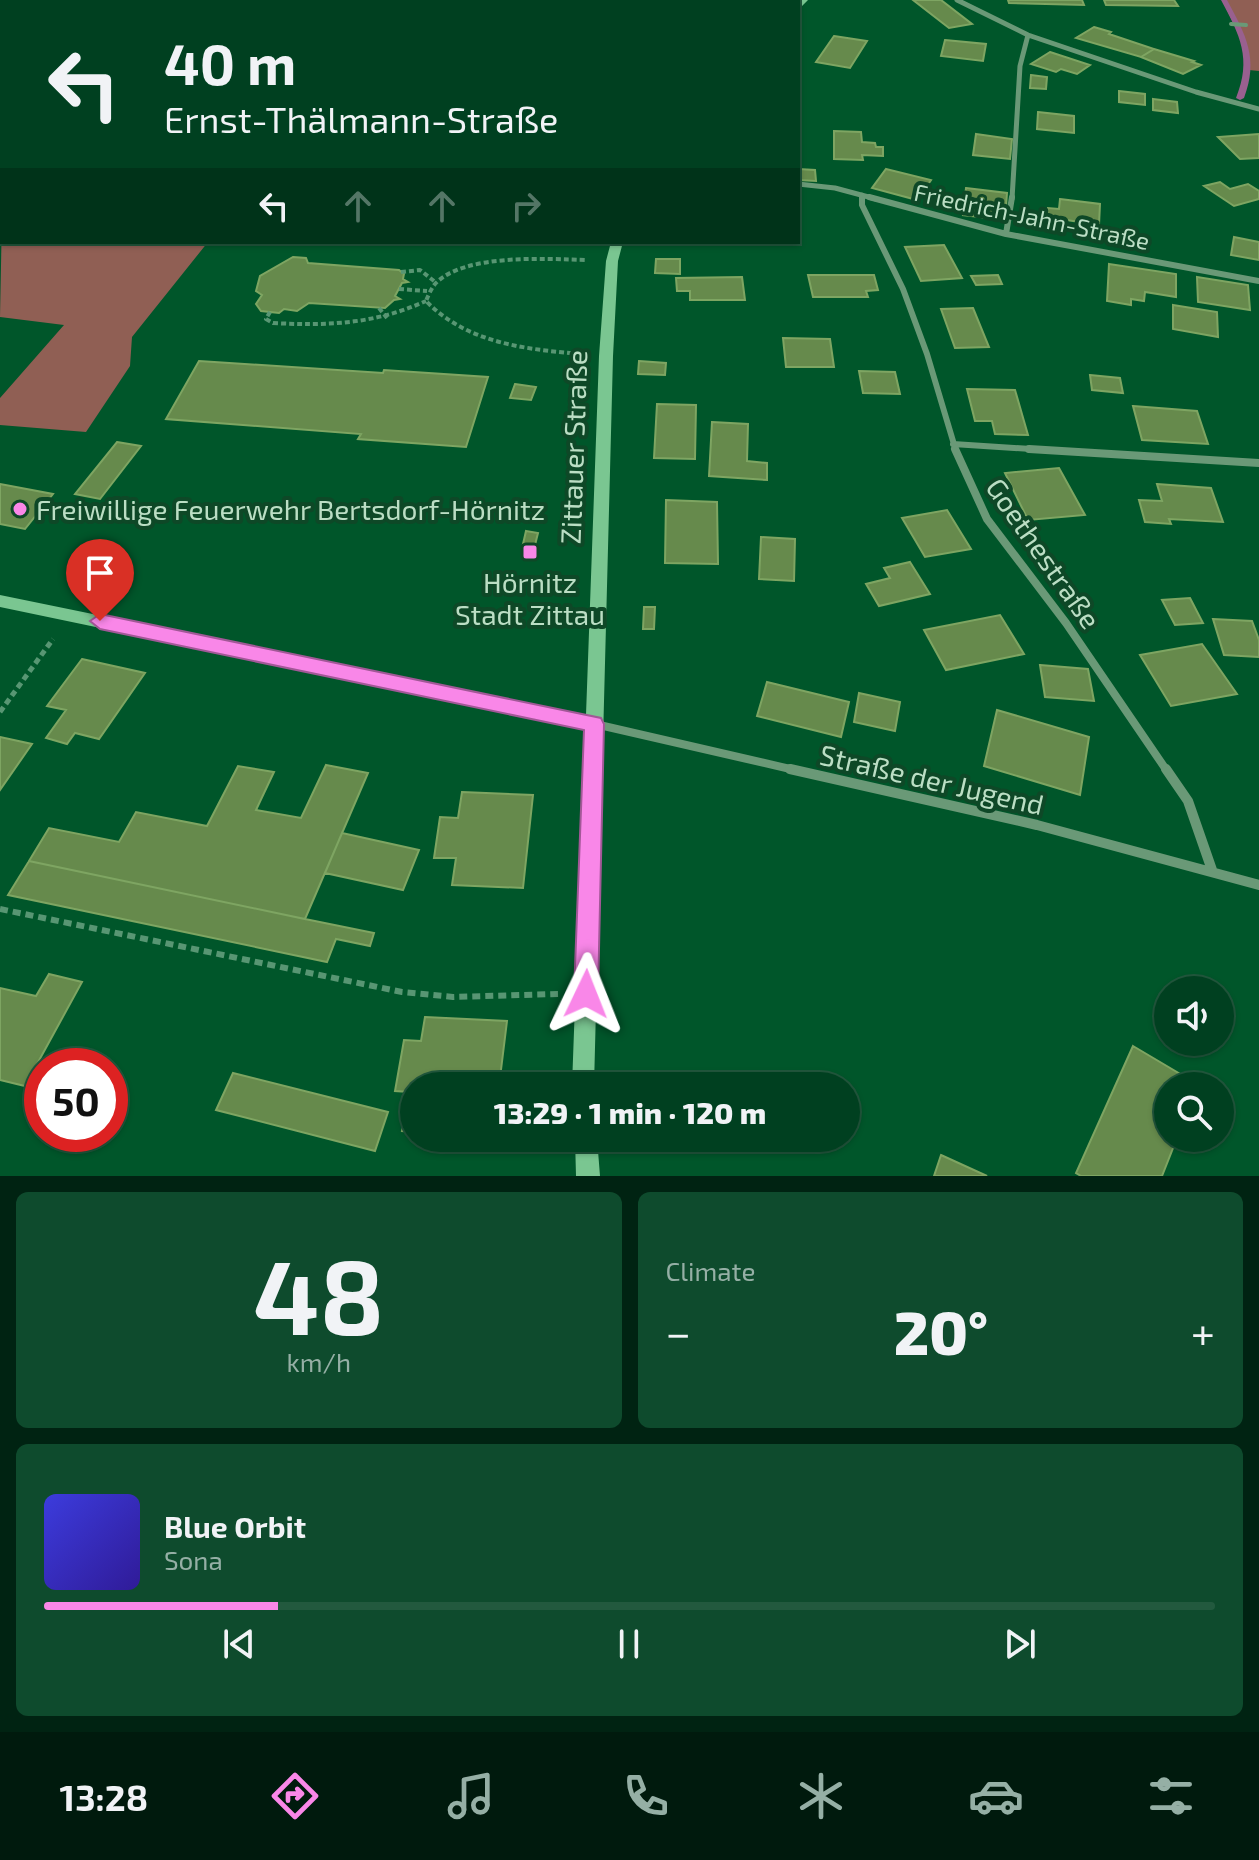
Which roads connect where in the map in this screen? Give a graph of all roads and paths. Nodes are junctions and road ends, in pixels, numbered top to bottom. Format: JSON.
{"nodes":[{"id":1,"x":957,"y":0,"type":"edge"},
{"id":2,"x":1231,"y":24,"type":"dead end"},
{"id":3,"x":1246,"y":25,"type":"dead end"},
{"id":4,"x":1028,"y":35,"type":"junction"},
{"id":5,"x":1259,"y":109,"type":"edge"},
{"id":6,"x":800,"y":184,"type":"edge"},
{"id":7,"x":862,"y":195,"type":"junction"},
{"id":8,"x":1006,"y":234,"type":"junction"},
{"id":9,"x":616,"y":244,"type":"edge"},
{"id":10,"x":612,"y":261,"type":"junction"},
{"id":11,"x":401,"y":272,"type":"dead end"},
{"id":12,"x":434,"y":281,"type":"junction"},
{"id":13,"x":1259,"y":281,"type":"edge"},
{"id":14,"x":399,"y":289,"type":"dead end"},
{"id":15,"x":427,"y":291,"type":"junction"},
{"id":16,"x":426,"y":301,"type":"junction"},
{"id":17,"x":379,"y":308,"type":"dead end"},
{"id":18,"x":270,"y":312,"type":"dead end"},
{"id":19,"x":387,"y":318,"type":"junction"},
{"id":20,"x":606,"y":356,"type":"junction"},
{"id":21,"x":953,"y":444,"type":"junction"},
{"id":22,"x":1259,"y":463,"type":"edge"},
{"id":23,"x":0,"y":601,"type":"edge"},
{"id":24,"x":70,"y":615,"type":"junction"},
{"id":25,"x":0,"y":712,"type":"edge"},
{"id":26,"x":594,"y":724,"type":"junction"},
{"id":27,"x":1212,"y":870,"type":"junction"},
{"id":28,"x":1259,"y":885,"type":"edge"},
{"id":29,"x":0,"y":909,"type":"edge"},
{"id":30,"x":586,"y":994,"type":"junction"},
{"id":31,"x":583,"y":1072,"type":"edge"},
{"id":32,"x":587,"y":1152,"type":"edge"},
{"id":33,"x":588,"y":1176,"type":"edge"}],
"edges":[{"from":1,"to":4,"type":"street"},
{"from":2,"to":3,"type":"lane"},
{"from":4,"to":5,"type":"street"},
{"from":4,"to":8,"type":"street"},
{"from":6,"to":7,"type":"street","name":"Friedrich-Jahn-Straße"},
{"from":7,"to":8,"type":"street","name":"Friedrich-Jahn-Straße"},
{"from":7,"to":21,"type":"street","name":"Goethestraße"},
{"from":8,"to":13,"type":"street","name":"Friedrich-Jahn-Straße"},
{"from":9,"to":10,"type":"main road","name":"Zittauer Straße"},
{"from":10,"to":12,"type":"path"},
{"from":10,"to":20,"type":"main road","name":"Zittauer Straße"},
{"from":11,"to":12,"type":"path"},
{"from":12,"to":15,"type":"path"},
{"from":14,"to":15,"type":"path"},
{"from":15,"to":16,"type":"path"},
{"from":16,"to":19,"type":"path"},
{"from":16,"to":20,"type":"path"},
{"from":17,"to":19,"type":"path"},
{"from":18,"to":19,"type":"path"},
{"from":20,"to":26,"type":"main road","name":"Zittauer Straße"},
{"from":21,"to":22,"type":"street"},
{"from":21,"to":27,"type":"street","name":"Goethestraße"},
{"from":23,"to":24,"type":"main road"},
{"from":24,"to":25,"type":"path"},
{"from":24,"to":26,"type":"main road"},
{"from":26,"to":27,"type":"street","name":"Straße der Jugend"},
{"from":26,"to":30,"type":"main road","name":"Zittauer Straße"},
{"from":27,"to":28,"type":"street","name":"Straße der Jugend"},
{"from":29,"to":30,"type":"path"},
{"from":30,"to":31,"type":"main road","name":"Zittauer Straße"},
{"from":32,"to":33,"type":"main road"}]}
